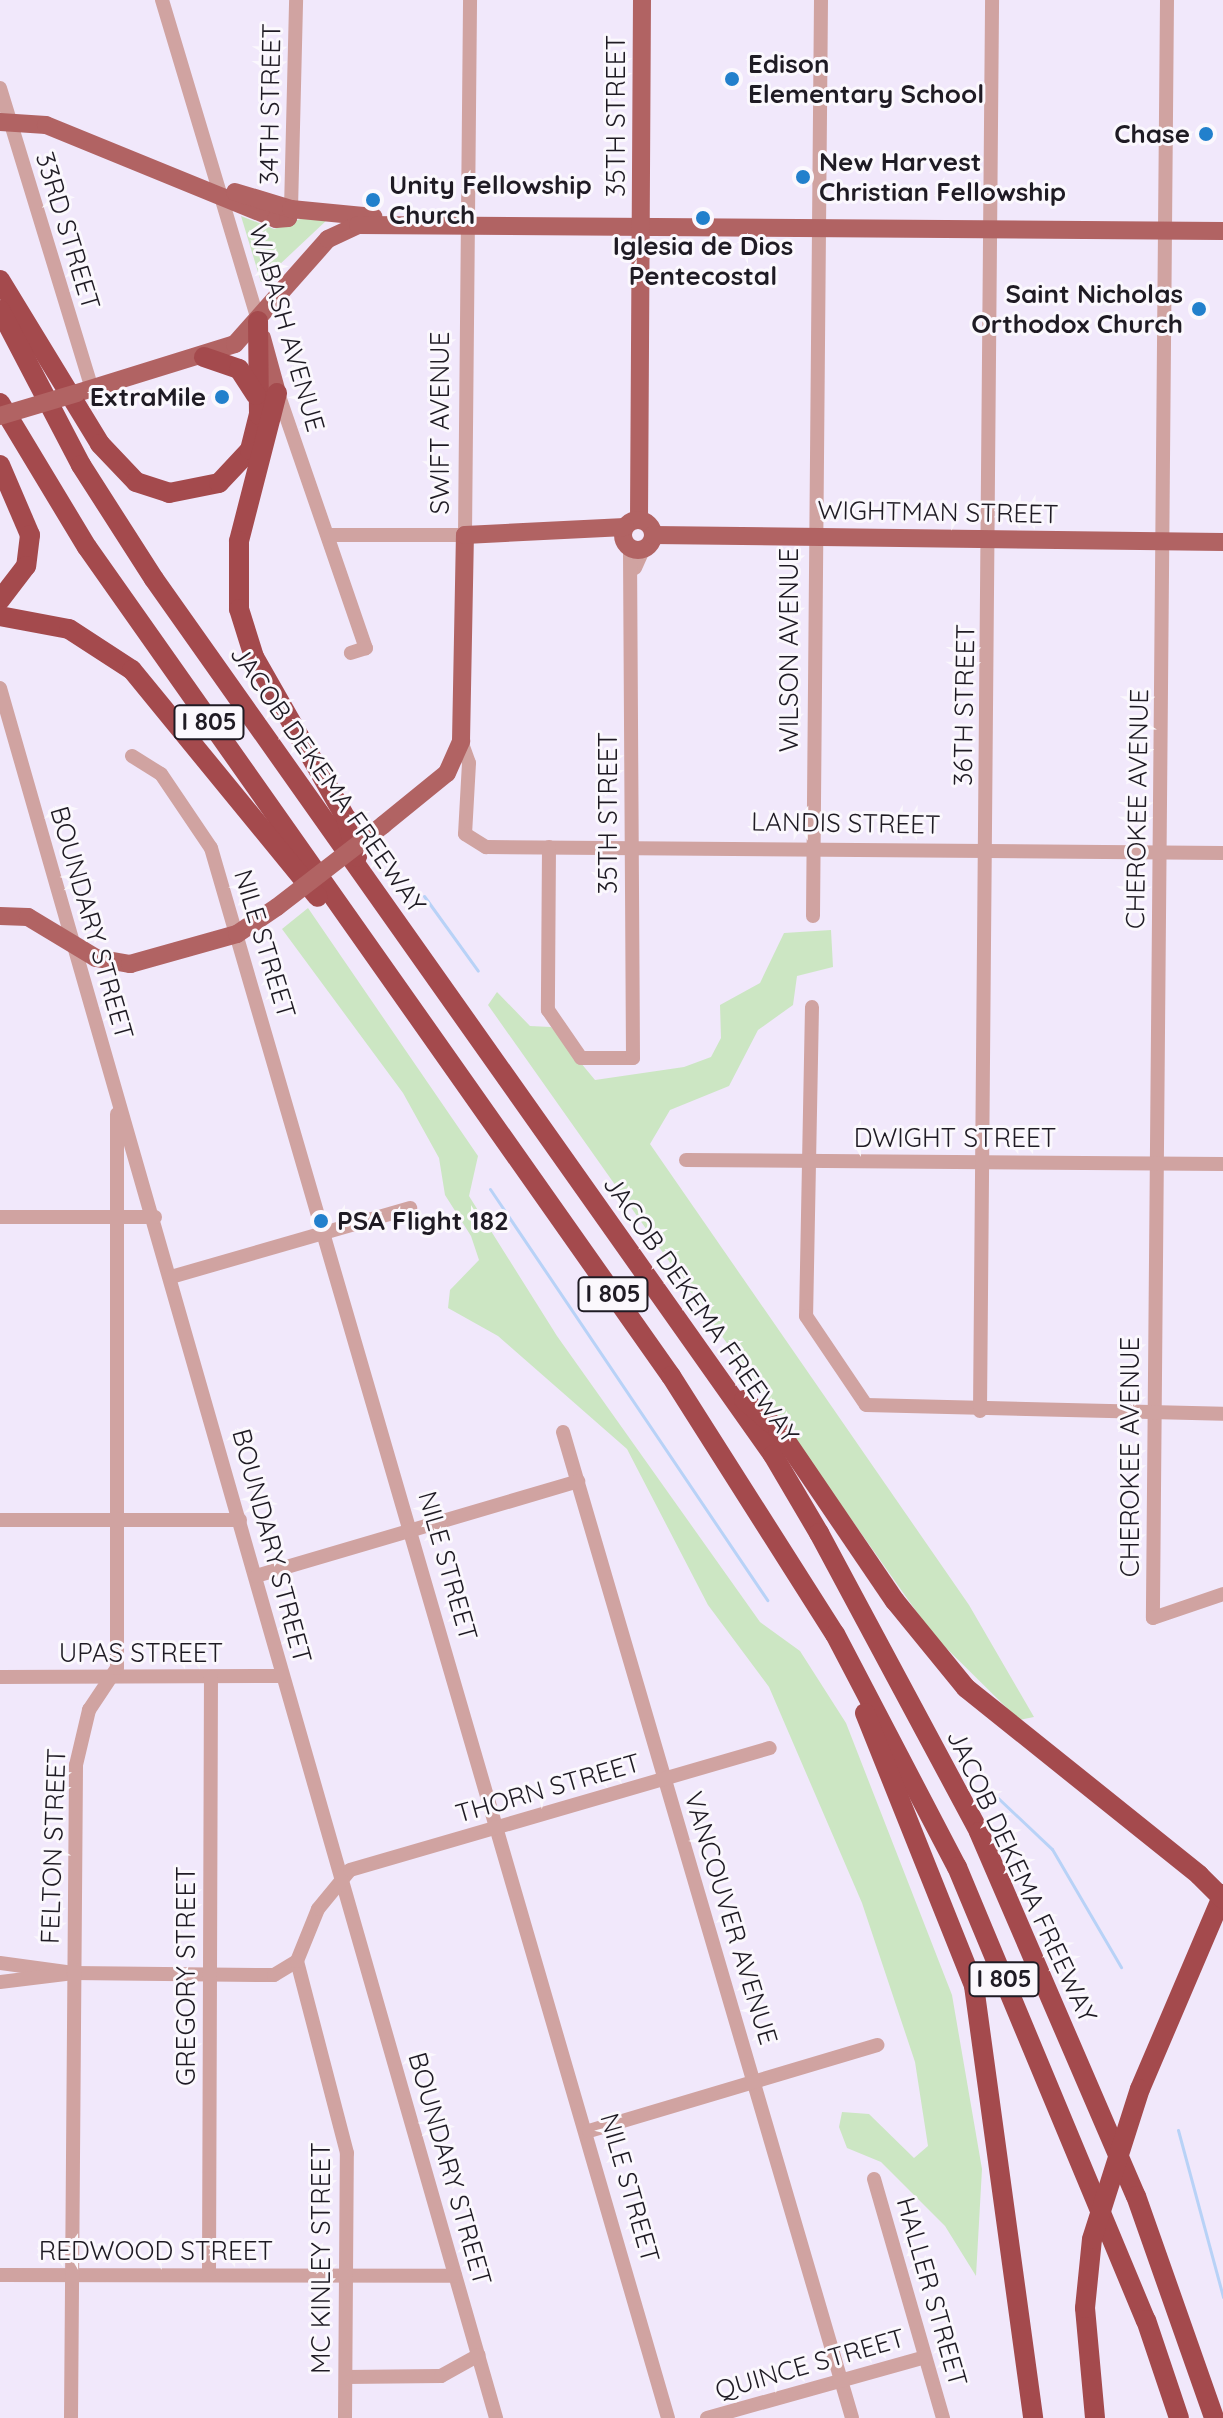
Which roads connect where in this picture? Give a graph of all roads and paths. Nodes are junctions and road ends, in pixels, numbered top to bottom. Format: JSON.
{"nodes":[{"id":1,"x":162,"y":0,"type":"edge"},
{"id":2,"x":296,"y":0,"type":"edge"},
{"id":3,"x":470,"y":0,"type":"edge"},
{"id":4,"x":642,"y":0,"type":"edge"},
{"id":5,"x":821,"y":0,"type":"edge"},
{"id":6,"x":992,"y":0,"type":"edge"},
{"id":7,"x":1167,"y":0,"type":"edge"},
{"id":8,"x":0,"y":88,"type":"edge"},
{"id":9,"x":5,"y":122,"type":"edge"},
{"id":10,"x":220,"y":191,"type":"junction"},
{"id":11,"x":291,"y":209,"type":"junction"},
{"id":12,"x":381,"y":222,"type":"junction"},
{"id":13,"x":467,"y":223,"type":"junction"},
{"id":14,"x":641,"y":225,"type":"junction"},
{"id":15,"x":819,"y":226,"type":"junction"},
{"id":16,"x":990,"y":228,"type":"junction"},
{"id":17,"x":1169,"y":230,"type":"junction"},
{"id":18,"x":1223,"y":231,"type":"edge"},
{"id":19,"x":0,"y":280,"type":"edge"},
{"id":20,"x":0,"y":310,"type":"edge"},
{"id":21,"x":258,"y":321,"type":"junction"},
{"id":22,"x":204,"y":357,"type":"junction"},
{"id":23,"x":84,"y":391,"type":"junction"},
{"id":24,"x":268,"y":396,"type":"junction"},
{"id":25,"x":0,"y":403,"type":"edge"},
{"id":26,"x":0,"y":416,"type":"edge"},
{"id":27,"x":0,"y":465,"type":"edge"},
{"id":28,"x":331,"y":535,"type":"junction"},
{"id":29,"x":465,"y":535,"type":"junction"},
{"id":30,"x":636,"y":536,"type":"junction"},
{"id":31,"x":813,"y":536,"type":"junction"},
{"id":32,"x":990,"y":540,"type":"junction"},
{"id":33,"x":1165,"y":541,"type":"junction"},
{"id":34,"x":1223,"y":542,"type":"edge"},
{"id":35,"x":19,"y":578,"type":"junction"},
{"id":36,"x":0,"y":588,"type":"edge"},
{"id":37,"x":0,"y":600,"type":"edge"},
{"id":38,"x":0,"y":616,"type":"edge"},
{"id":39,"x":351,"y":653,"type":"dead end"},
{"id":40,"x":0,"y":688,"type":"edge"},
{"id":41,"x":461,"y":741,"type":"junction"},
{"id":42,"x":132,"y":756,"type":"dead end"},
{"id":43,"x":470,"y":842,"type":"joint"},
{"id":44,"x":549,"y":847,"type":"junction"},
{"id":45,"x":634,"y":847,"type":"junction"},
{"id":46,"x":814,"y":849,"type":"junction"},
{"id":47,"x":986,"y":851,"type":"junction"},
{"id":48,"x":1160,"y":852,"type":"junction"},
{"id":49,"x":1223,"y":853,"type":"edge"},
{"id":50,"x":361,"y":871,"type":"junction"},
{"id":51,"x":0,"y":916,"type":"edge"},
{"id":52,"x":813,"y":916,"type":"dead end"},
{"id":53,"x":237,"y":934,"type":"junction"},
{"id":54,"x":72,"y":941,"type":"junction"},
{"id":55,"x":812,"y":1007,"type":"dead end"},
{"id":56,"x":430,"y":1034,"type":"junction"},
{"id":57,"x":117,"y":1095,"type":"junction"},
{"id":58,"x":686,"y":1160,"type":"dead end"},
{"id":59,"x":809,"y":1161,"type":"junction"},
{"id":60,"x":983,"y":1162,"type":"junction"},
{"id":61,"x":1157,"y":1164,"type":"junction"},
{"id":62,"x":1223,"y":1164,"type":"edge"},
{"id":63,"x":410,"y":1208,"type":"dead end"},
{"id":64,"x":0,"y":1217,"type":"edge"},
{"id":65,"x":119,"y":1217,"type":"junction"},
{"id":66,"x":155,"y":1217,"type":"junction"},
{"id":67,"x":327,"y":1232,"type":"junction"},
{"id":68,"x":171,"y":1277,"type":"junction"},
{"id":69,"x":720,"y":1380,"type":"junction"},
{"id":70,"x":980,"y":1411,"type":"junction"},
{"id":71,"x":1154,"y":1413,"type":"junction"},
{"id":72,"x":1223,"y":1414,"type":"edge"},
{"id":73,"x":563,"y":1432,"type":"dead end"},
{"id":74,"x":578,"y":1481,"type":"junction"},
{"id":75,"x":118,"y":1519,"type":"junction"},
{"id":76,"x":0,"y":1520,"type":"edge"},
{"id":77,"x":240,"y":1520,"type":"junction"},
{"id":78,"x":412,"y":1530,"type":"junction"},
{"id":79,"x":789,"y":1558,"type":"junction"},
{"id":80,"x":256,"y":1576,"type":"junction"},
{"id":81,"x":1223,"y":1594,"type":"edge"},
{"id":82,"x":282,"y":1676,"type":"junction"},
{"id":83,"x":0,"y":1677,"type":"edge"},
{"id":84,"x":112,"y":1677,"type":"junction"},
{"id":85,"x":211,"y":1677,"type":"junction"},
{"id":86,"x":770,"y":1748,"type":"dead end"},
{"id":87,"x":664,"y":1779,"type":"junction"},
{"id":88,"x":498,"y":1827,"type":"junction"},
{"id":89,"x":340,"y":1876,"type":"junction"},
{"id":90,"x":1223,"y":1896,"type":"edge"},
{"id":91,"x":297,"y":1961,"type":"junction"},
{"id":92,"x":0,"y":1963,"type":"edge"},
{"id":93,"x":73,"y":1973,"type":"junction"},
{"id":94,"x":210,"y":1973,"type":"junction"},
{"id":95,"x":0,"y":1982,"type":"edge"},
{"id":96,"x":877,"y":2045,"type":"dead end"},
{"id":97,"x":755,"y":2083,"type":"junction"},
{"id":98,"x":589,"y":2131,"type":"junction"},
{"id":99,"x":874,"y":2179,"type":"dead end"},
{"id":100,"x":0,"y":2275,"type":"edge"},
{"id":101,"x":71,"y":2275,"type":"junction"},
{"id":102,"x":209,"y":2275,"type":"junction"},
{"id":103,"x":346,"y":2276,"type":"junction"},
{"id":104,"x":455,"y":2276,"type":"junction"},
{"id":105,"x":479,"y":2355,"type":"junction"},
{"id":106,"x":925,"y":2357,"type":"junction"},
{"id":107,"x":346,"y":2377,"type":"junction"},
{"id":108,"x":842,"y":2382,"type":"junction"},
{"id":109,"x":71,"y":2418,"type":"edge"},
{"id":110,"x":345,"y":2418,"type":"edge"},
{"id":111,"x":496,"y":2418,"type":"edge"},
{"id":112,"x":668,"y":2418,"type":"edge"},
{"id":113,"x":707,"y":2418,"type":"edge"},
{"id":114,"x":852,"y":2418,"type":"edge"},
{"id":115,"x":943,"y":2418,"type":"edge"},
{"id":116,"x":1033,"y":2418,"type":"edge"},
{"id":117,"x":1095,"y":2418,"type":"edge"},
{"id":118,"x":1179,"y":2418,"type":"edge"},
{"id":119,"x":1214,"y":2418,"type":"edge"}],
"edges":[{"from":1,"to":10,"type":"street","name":"WABASH AVENUE"},
{"from":2,"to":11,"type":"street","name":"34TH STREET"},
{"from":3,"to":13,"type":"street","name":"SWIFT AVENUE"},
{"from":4,"to":14,"type":"main road","name":"35TH STREET"},
{"from":5,"to":15,"type":"street","name":"WILSON AVENUE"},
{"from":6,"to":16,"type":"street","name":"36TH STREET"},
{"from":7,"to":17,"type":"street","name":"CHEROKEE AVENUE"},
{"from":8,"to":9,"type":"street","name":"33RD STREET"},
{"from":9,"to":10,"type":"main road"},
{"from":9,"to":23,"type":"street","name":"33RD STREET"},
{"from":10,"to":11,"type":"main road"},
{"from":10,"to":21,"type":"street","name":"WABASH AVENUE"},
{"from":11,"to":12,"type":"main road"},
{"from":12,"to":13,"type":"main road"},
{"from":12,"to":21,"type":"main road"},
{"from":13,"to":14,"type":"main road"},
{"from":13,"to":29,"type":"street","name":"SWIFT AVENUE"},
{"from":14,"to":15,"type":"main road"},
{"from":14,"to":30,"type":"main road","name":"35TH STREET"},
{"from":15,"to":16,"type":"main road"},
{"from":15,"to":31,"type":"street","name":"WILSON AVENUE"},
{"from":16,"to":17,"type":"main road"},
{"from":16,"to":32,"type":"street","name":"36TH STREET"},
{"from":17,"to":18,"type":"main road"},
{"from":17,"to":33,"type":"street","name":"CHEROKEE AVENUE"},
{"from":19,"to":24,"type":"highway"},
{"from":20,"to":50,"type":"highway","name":"JACOB DEKEMA FREEWAY","number":"I 805"},
{"from":21,"to":22,"type":"main road"},
{"from":21,"to":24,"type":"highway"},
{"from":22,"to":23,"type":"main road"},
{"from":22,"to":24,"type":"highway"},
{"from":23,"to":26,"type":"main road","bridge":true},
{"from":24,"to":28,"type":"street","name":"WABASH AVENUE"},
{"from":24,"to":50,"type":"highway"},
{"from":25,"to":56,"type":"highway","number":"I 805"},
{"from":27,"to":35,"type":"highway"},
{"from":28,"to":29,"type":"street","name":"WIGHTMAN STREET"},
{"from":28,"to":39,"type":"street","name":"WABASH AVENUE"},
{"from":29,"to":30,"type":"main road","name":"WIGHTMAN STREET"},
{"from":29,"to":41,"type":"main road","name":"SWIFT AVENUE"},
{"from":30,"to":31,"type":"main road","name":"WIGHTMAN STREET"},
{"from":30,"to":45,"type":"street","name":"35TH STREET"},
{"from":31,"to":32,"type":"main road","name":"WIGHTMAN STREET"},
{"from":31,"to":46,"type":"street","name":"WILSON AVENUE"},
{"from":32,"to":33,"type":"main road","name":"WIGHTMAN STREET"},
{"from":32,"to":47,"type":"street","name":"36TH STREET"},
{"from":33,"to":34,"type":"main road","name":"WIGHTMAN STREET"},
{"from":33,"to":48,"type":"street","name":"CHEROKEE AVENUE"},
{"from":35,"to":36,"type":"highway"},
{"from":35,"to":37,"type":"highway"},
{"from":38,"to":56,"type":"highway"},
{"from":40,"to":54,"type":"street","name":"BOUNDARY STREET"},
{"from":41,"to":43,"type":"street","name":"SWIFT AVENUE"},
{"from":41,"to":53,"type":"main road","bridge":true},
{"from":42,"to":53,"type":"street","name":"NILE STREET"},
{"from":43,"to":44,"type":"street","name":"LANDIS STREET"},
{"from":44,"to":45,"type":"street","name":"LANDIS STREET"},
{"from":44,"to":45,"type":"street","name":"35TH STREET"},
{"from":45,"to":46,"type":"street","name":"LANDIS STREET"},
{"from":46,"to":47,"type":"street","name":"LANDIS STREET"},
{"from":46,"to":52,"type":"street","name":"WILSON AVENUE"},
{"from":47,"to":48,"type":"street","name":"LANDIS STREET"},
{"from":47,"to":60,"type":"street","name":"36TH STREET"},
{"from":48,"to":49,"type":"street","name":"LANDIS STREET"},
{"from":48,"to":61,"type":"street","name":"CHEROKEE AVENUE"},
{"from":50,"to":69,"type":"highway","name":"JACOB DEKEMA FREEWAY","number":"I 805"},
{"from":51,"to":54,"type":"main road"},
{"from":53,"to":54,"type":"main road"},
{"from":53,"to":67,"type":"street","name":"NILE STREET"},
{"from":54,"to":57,"type":"street","name":"BOUNDARY STREET"},
{"from":55,"to":59,"type":"street"},
{"from":56,"to":79,"type":"highway","number":"I 805"},
{"from":57,"to":65,"type":"street"},
{"from":57,"to":66,"type":"street","name":"BOUNDARY STREET"},
{"from":58,"to":59,"type":"street","name":"DWIGHT STREET"},
{"from":59,"to":60,"type":"street","name":"DWIGHT STREET"},
{"from":59,"to":70,"type":"street"},
{"from":60,"to":61,"type":"street","name":"DWIGHT STREET"},
{"from":60,"to":70,"type":"street","name":"36TH STREET"},
{"from":61,"to":62,"type":"street","name":"DWIGHT STREET"},
{"from":61,"to":71,"type":"street","name":"CHEROKEE AVENUE"},
{"from":63,"to":67,"type":"street"},
{"from":64,"to":65,"type":"street"},
{"from":65,"to":66,"type":"street"},
{"from":65,"to":75,"type":"street"},
{"from":66,"to":68,"type":"street","name":"BOUNDARY STREET"},
{"from":67,"to":68,"type":"street"},
{"from":67,"to":78,"type":"street","name":"NILE STREET"},
{"from":68,"to":77,"type":"street","name":"BOUNDARY STREET"},
{"from":69,"to":90,"type":"highway","bridge":true},
{"from":69,"to":119,"type":"highway","name":"JACOB DEKEMA FREEWAY","number":"I 805"},
{"from":70,"to":71,"type":"street"},
{"from":71,"to":72,"type":"street"},
{"from":71,"to":81,"type":"street","name":"CHEROKEE AVENUE"},
{"from":73,"to":74,"type":"street","name":"VANCOUVER AVENUE"},
{"from":74,"to":78,"type":"street"},
{"from":74,"to":87,"type":"street","name":"VANCOUVER AVENUE"},
{"from":75,"to":76,"type":"street"},
{"from":75,"to":77,"type":"street"},
{"from":75,"to":84,"type":"street"},
{"from":77,"to":80,"type":"street","name":"BOUNDARY STREET"},
{"from":78,"to":80,"type":"street"},
{"from":78,"to":88,"type":"street","name":"NILE STREET"},
{"from":79,"to":116,"type":"highway"},
{"from":79,"to":118,"type":"highway","number":"I 805"},
{"from":80,"to":82,"type":"street","name":"BOUNDARY STREET"},
{"from":82,"to":85,"type":"street","name":"UPAS STREET"},
{"from":82,"to":89,"type":"street","name":"BOUNDARY STREET"},
{"from":83,"to":84,"type":"street","name":"UPAS STREET"},
{"from":84,"to":85,"type":"street","name":"UPAS STREET"},
{"from":84,"to":93,"type":"street","name":"FELTON STREET"},
{"from":85,"to":94,"type":"street","name":"GREGORY STREET"},
{"from":86,"to":87,"type":"street","name":"THORN STREET"},
{"from":87,"to":88,"type":"street","name":"THORN STREET"},
{"from":87,"to":97,"type":"street","name":"VANCOUVER AVENUE"},
{"from":88,"to":89,"type":"street","name":"THORN STREET"},
{"from":88,"to":98,"type":"street","name":"NILE STREET"},
{"from":89,"to":91,"type":"street"},
{"from":89,"to":104,"type":"street","name":"BOUNDARY STREET"},
{"from":90,"to":117,"type":"highway","bridge":true},
{"from":91,"to":94,"type":"street"},
{"from":91,"to":103,"type":"street","name":"MC KINLEY STREET"},
{"from":92,"to":93,"type":"street"},
{"from":93,"to":94,"type":"street"},
{"from":93,"to":95,"type":"street"},
{"from":93,"to":101,"type":"street","name":"FELTON STREET"},
{"from":94,"to":102,"type":"street","name":"GREGORY STREET"},
{"from":96,"to":97,"type":"street"},
{"from":97,"to":98,"type":"street"},
{"from":97,"to":108,"type":"street","name":"VANCOUVER AVENUE"},
{"from":98,"to":112,"type":"street","name":"NILE STREET"},
{"from":99,"to":106,"type":"street","name":"HALLER STREET"},
{"from":100,"to":101,"type":"street","name":"REDWOOD STREET"},
{"from":101,"to":102,"type":"street","name":"REDWOOD STREET"},
{"from":101,"to":109,"type":"street","name":"FELTON STREET"},
{"from":102,"to":103,"type":"street","name":"REDWOOD STREET"},
{"from":103,"to":104,"type":"street","name":"REDWOOD STREET"},
{"from":103,"to":107,"type":"street","name":"MC KINLEY STREET"},
{"from":104,"to":105,"type":"street","name":"BOUNDARY STREET"},
{"from":105,"to":107,"type":"street"},
{"from":105,"to":111,"type":"street","name":"BOUNDARY STREET"},
{"from":106,"to":108,"type":"street","name":"QUINCE STREET"},
{"from":106,"to":115,"type":"street","name":"HALLER STREET"},
{"from":107,"to":110,"type":"street","name":"MC KINLEY STREET"},
{"from":108,"to":113,"type":"street","name":"QUINCE STREET"},
{"from":108,"to":114,"type":"street","name":"VANCOUVER AVENUE"}]}
